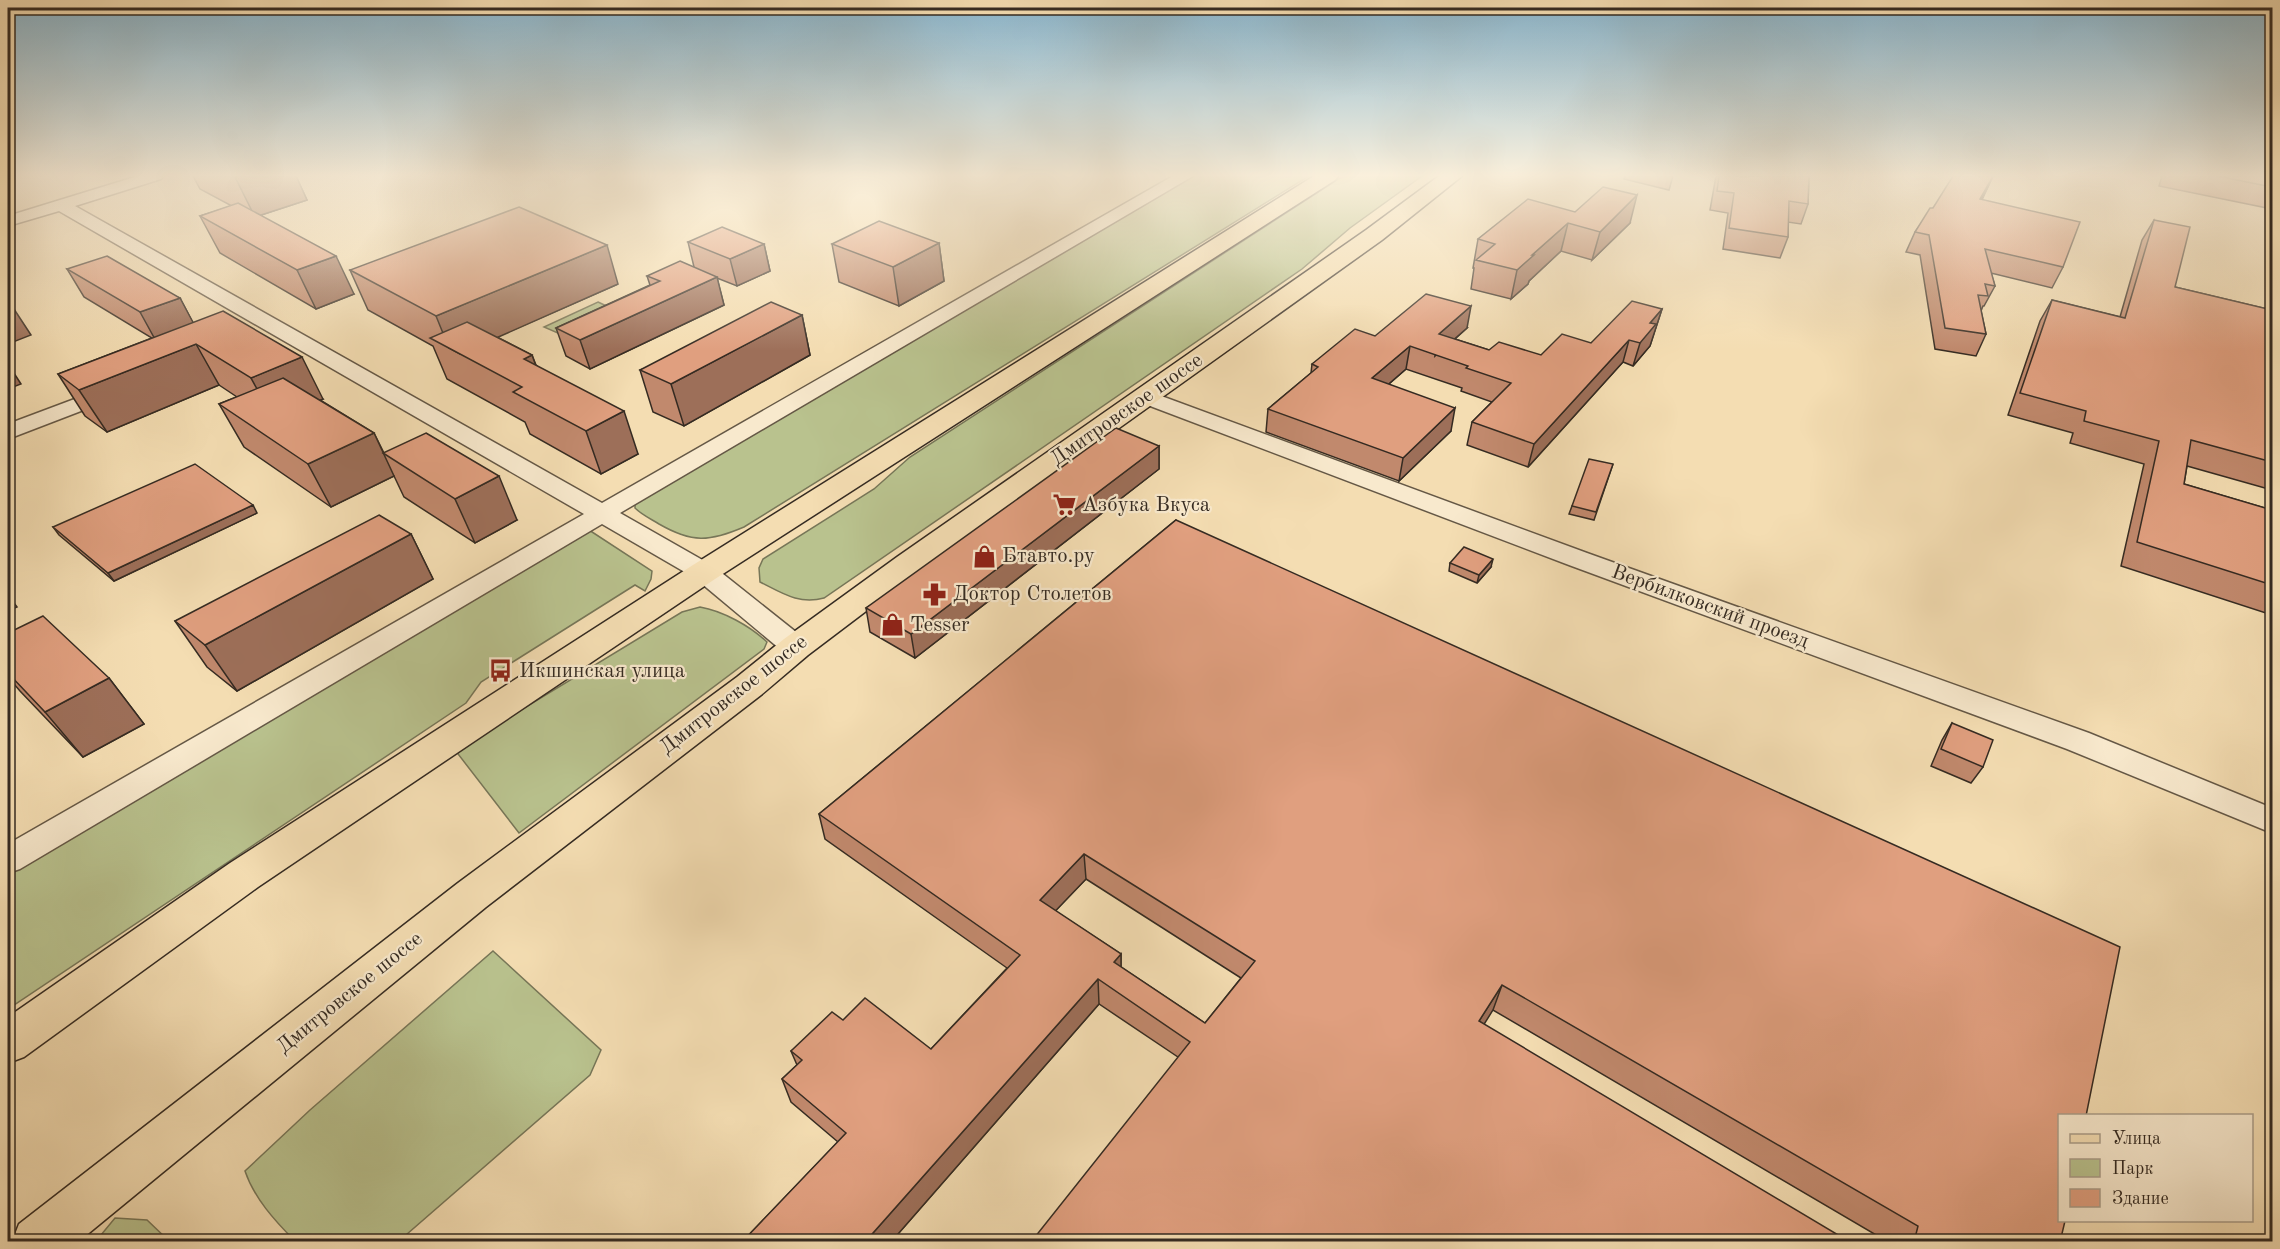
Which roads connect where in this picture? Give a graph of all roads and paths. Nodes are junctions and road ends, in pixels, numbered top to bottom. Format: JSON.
{"nodes":[{"id":1,"x":112,"y":234,"type":"edge"},
{"id":2,"x":1085,"y":234,"type":"edge"},
{"id":3,"x":1236,"y":234,"type":"edge"},
{"id":4,"x":1375,"y":234,"type":"edge"},
{"id":5,"x":276,"y":328,"type":"junction"},
{"id":6,"x":255,"y":336,"type":"edge"},
{"id":7,"x":134,"y":383,"type":"edge"},
{"id":8,"x":1145,"y":396,"type":"junction"},
{"id":9,"x":8,"y":432,"type":"edge"},
{"id":10,"x":600,"y":513,"type":"junction"},
{"id":11,"x":704,"y":572,"type":"junction"},
{"id":12,"x":796,"y":646,"type":"junction"},
{"id":13,"x":2272,"y":821,"type":"edge"},
{"id":14,"x":8,"y":860,"type":"edge"},
{"id":15,"x":8,"y":1042,"type":"edge"},
{"id":16,"x":36,"y":1242,"type":"edge"}],
"edges":[{"from":1,"to":5,"type":"street"},
{"from":2,"to":10,"type":"street"},
{"from":3,"to":11,"type":"main road"},
{"from":4,"to":8,"type":"main road","name":"Дмитровское шоссе"},
{"from":5,"to":6,"type":"street"},
{"from":5,"to":10,"type":"street"},
{"from":7,"to":9,"type":"street"},
{"from":8,"to":12,"type":"main road","name":"Дмитровское шоссе"},
{"from":8,"to":13,"type":"street","name":"Вербилковский проезд"},
{"from":10,"to":11,"type":"street"},
{"from":10,"to":14,"type":"street"},
{"from":11,"to":12,"type":"street"},
{"from":11,"to":15,"type":"main road"},
{"from":12,"to":16,"type":"main road","name":"Дмитровское шоссе"}]}
